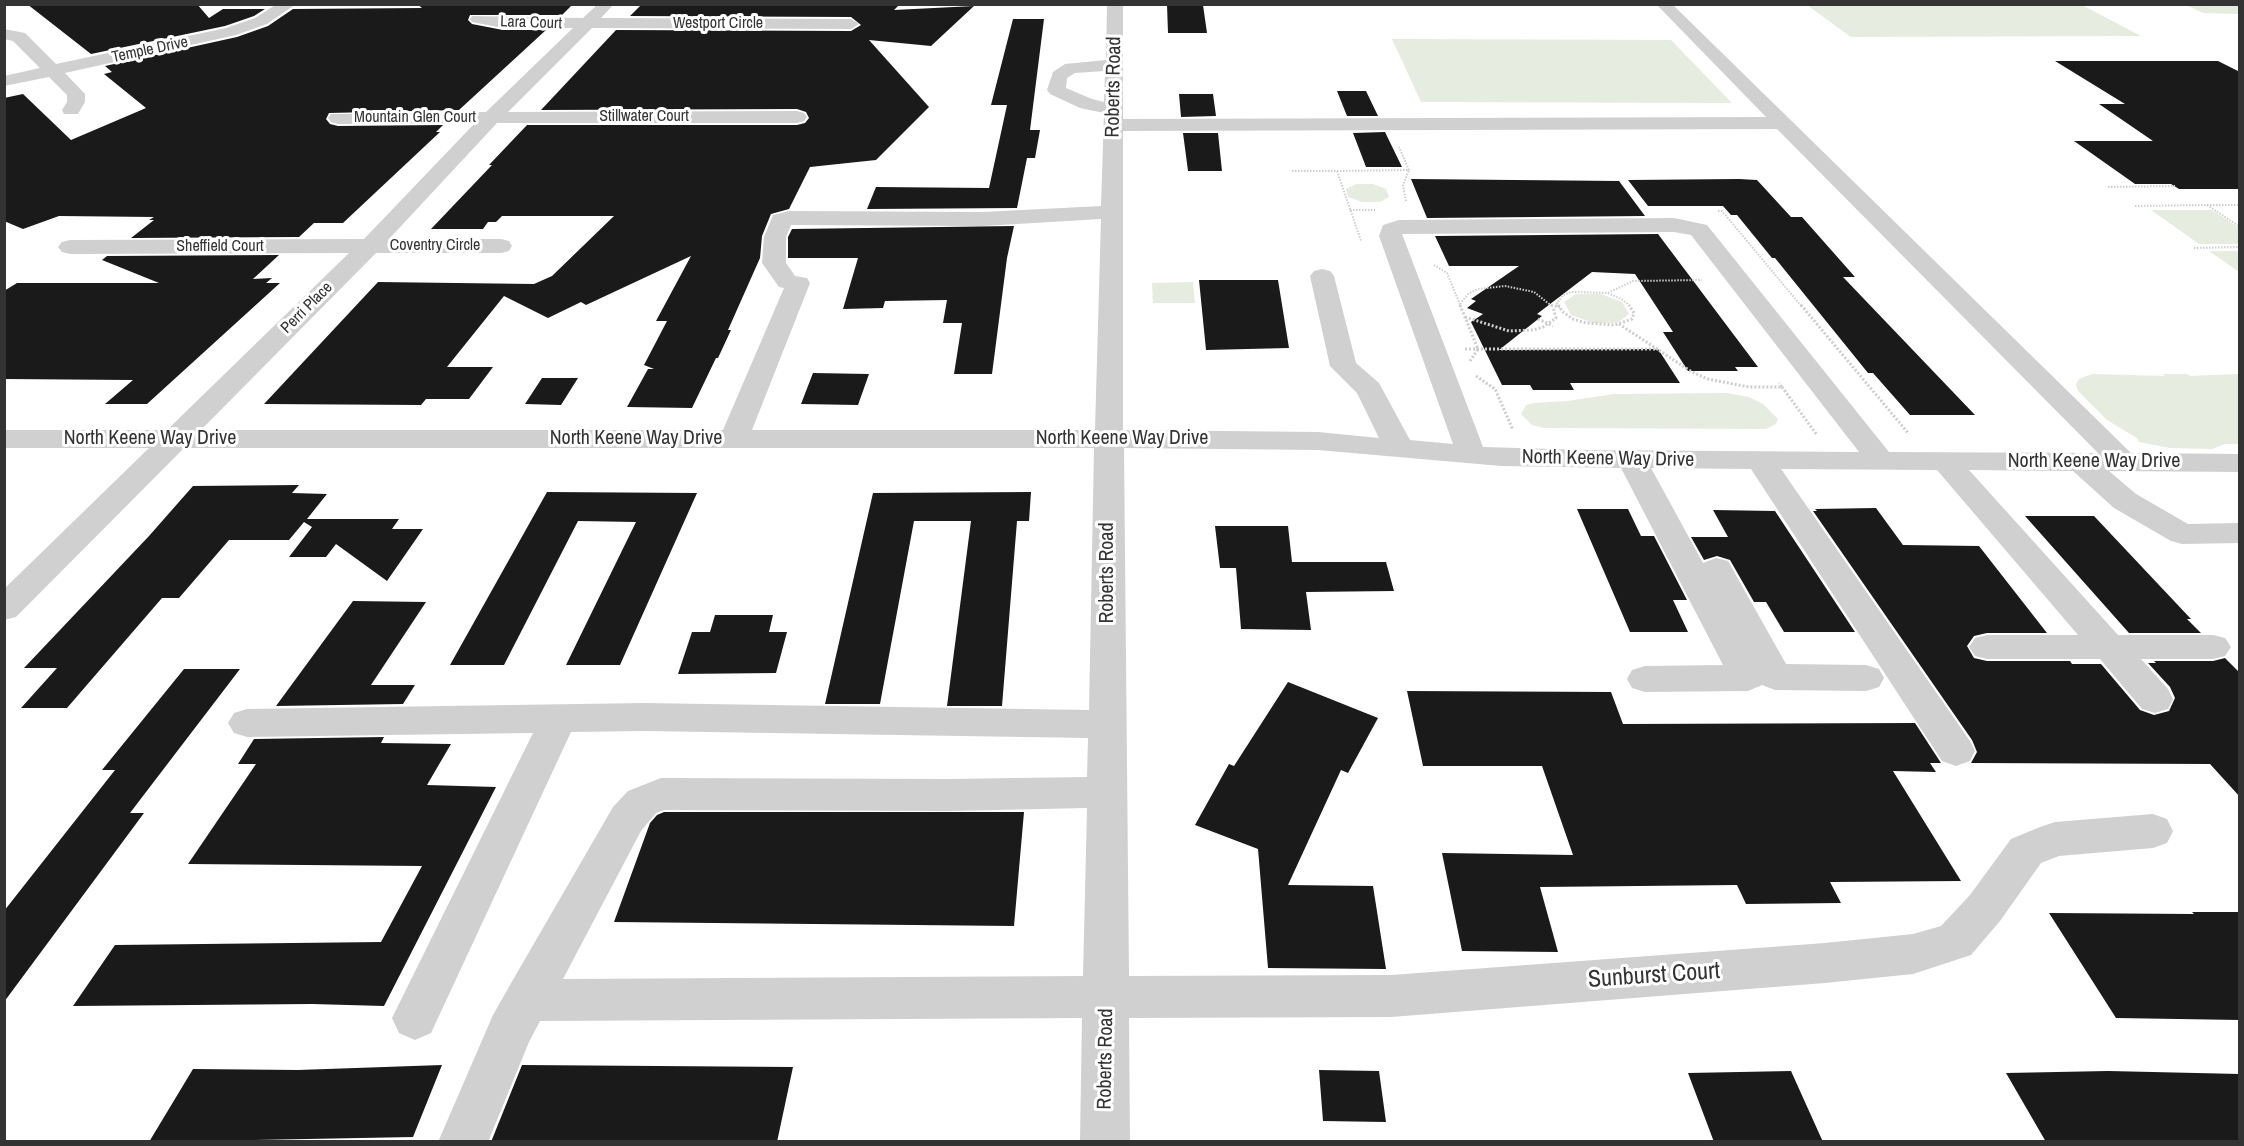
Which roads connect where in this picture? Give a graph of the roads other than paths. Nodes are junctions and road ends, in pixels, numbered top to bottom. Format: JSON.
{"nodes":[{"id":1,"x":289,"y":4,"type":"edge"},
{"id":2,"x":607,"y":4,"type":"edge"},
{"id":3,"x":1115,"y":4,"type":"edge"},
{"id":4,"x":1664,"y":4,"type":"edge"},
{"id":5,"x":478,"y":19,"type":"dead end"},
{"id":6,"x":585,"y":24,"type":"junction"},
{"id":7,"x":851,"y":24,"type":"dead end"},
{"id":8,"x":4,"y":34,"type":"edge"},
{"id":9,"x":1114,"y":65,"type":"junction"},
{"id":10,"x":53,"y":71,"type":"junction"},
{"id":11,"x":4,"y":81,"type":"edge"},
{"id":12,"x":72,"y":110,"type":"dead end"},
{"id":13,"x":492,"y":117,"type":"junction"},
{"id":14,"x":797,"y":117,"type":"dead end"},
{"id":15,"x":1113,"y":117,"type":"junction"},
{"id":16,"x":338,"y":118,"type":"dead end"},
{"id":17,"x":1782,"y":123,"type":"junction"},
{"id":18,"x":1112,"y":212,"type":"junction"},
{"id":19,"x":370,"y":246,"type":"junction"},
{"id":20,"x":501,"y":246,"type":"dead end"},
{"id":21,"x":70,"y":247,"type":"dead end"},
{"id":22,"x":1322,"y":276,"type":"dead end"},
{"id":23,"x":734,"y":438,"type":"junction"},
{"id":24,"x":1109,"y":438,"type":"junction"},
{"id":25,"x":4,"y":439,"type":"edge"},
{"id":26,"x":176,"y":439,"type":"junction"},
{"id":27,"x":1400,"y":448,"type":"junction"},
{"id":28,"x":1471,"y":454,"type":"junction"},
{"id":29,"x":1644,"y":460,"type":"junction"},
{"id":30,"x":1760,"y":460,"type":"junction"},
{"id":31,"x":1881,"y":461,"type":"junction"},
{"id":32,"x":1945,"y":461,"type":"junction"},
{"id":33,"x":2081,"y":462,"type":"junction"},
{"id":34,"x":2123,"y":462,"type":"junction"},
{"id":35,"x":2240,"y":463,"type":"edge"},
{"id":36,"x":2240,"y":533,"type":"edge"},
{"id":37,"x":4,"y":609,"type":"edge"},
{"id":38,"x":2213,"y":646,"type":"dead end"},
{"id":39,"x":1988,"y":647,"type":"dead end"},
{"id":40,"x":2110,"y":648,"type":"junction"},
{"id":41,"x":1866,"y":678,"type":"dead end"},
{"id":42,"x":1645,"y":679,"type":"dead end"},
{"id":43,"x":2155,"y":699,"type":"dead end"},
{"id":44,"x":559,"y":718,"type":"junction"},
{"id":45,"x":247,"y":723,"type":"dead end"},
{"id":46,"x":1108,"y":724,"type":"junction"},
{"id":47,"x":1956,"y":751,"type":"dead end"},
{"id":48,"x":1107,"y":792,"type":"junction"},
{"id":49,"x":2153,"y":831,"type":"dead end"},
{"id":50,"x":1106,"y":999,"type":"junction"},
{"id":51,"x":526,"y":1000,"type":"junction"},
{"id":52,"x":415,"y":1018,"type":"dead end"},
{"id":53,"x":463,"y":1142,"type":"edge"},
{"id":54,"x":1105,"y":1142,"type":"edge"}],
"edges":[{"from":1,"to":10,"type":"street","name":"Temple Drive"},
{"from":2,"to":6,"type":"street","name":"Perri Place"},
{"from":3,"to":9,"type":"street","name":"Roberts Road"},
{"from":4,"to":17,"type":"street"},
{"from":5,"to":6,"type":"street","name":"Lara Court"},
{"from":6,"to":7,"type":"street","name":"Westport Circle"},
{"from":6,"to":13,"type":"street","name":"Perri Place"},
{"from":8,"to":10,"type":"street"},
{"from":9,"to":15,"type":"street","name":"Roberts Road"},
{"from":9,"to":15,"type":"street"},
{"from":10,"to":11,"type":"street","name":"Temple Drive"},
{"from":10,"to":12,"type":"street"},
{"from":13,"to":14,"type":"street","name":"Stillwater Court"},
{"from":13,"to":16,"type":"street","name":"Mountain Glen Court"},
{"from":13,"to":19,"type":"street","name":"Perri Place"},
{"from":15,"to":17,"type":"street"},
{"from":15,"to":18,"type":"street","name":"Roberts Road"},
{"from":17,"to":34,"type":"street"},
{"from":18,"to":23,"type":"street"},
{"from":18,"to":24,"type":"street","name":"Roberts Road"},
{"from":19,"to":20,"type":"street","name":"Coventry Circle"},
{"from":19,"to":21,"type":"street","name":"Sheffield Court"},
{"from":19,"to":26,"type":"street","name":"Perri Place"},
{"from":22,"to":27,"type":"street"},
{"from":23,"to":24,"type":"street","name":"North Keene Way Drive"},
{"from":23,"to":26,"type":"street","name":"North Keene Way Drive"},
{"from":24,"to":27,"type":"street","name":"North Keene Way Drive"},
{"from":24,"to":46,"type":"street","name":"Roberts Road"},
{"from":25,"to":26,"type":"street","name":"North Keene Way Drive"},
{"from":26,"to":37,"type":"street","name":"Perri Place"},
{"from":27,"to":28,"type":"street","name":"North Keene Way Drive"},
{"from":28,"to":29,"type":"street","name":"North Keene Way Drive"},
{"from":28,"to":31,"type":"street"},
{"from":29,"to":30,"type":"street","name":"North Keene Way Drive"},
{"from":29,"to":41,"type":"street"},
{"from":29,"to":42,"type":"street"},
{"from":30,"to":31,"type":"street","name":"North Keene Way Drive"},
{"from":30,"to":47,"type":"street"},
{"from":31,"to":32,"type":"street","name":"North Keene Way Drive"},
{"from":32,"to":33,"type":"street","name":"North Keene Way Drive"},
{"from":32,"to":40,"type":"street"},
{"from":33,"to":34,"type":"street","name":"North Keene Way Drive"},
{"from":33,"to":36,"type":"street"},
{"from":34,"to":35,"type":"street","name":"North Keene Way Drive"},
{"from":38,"to":40,"type":"street"},
{"from":39,"to":40,"type":"street"},
{"from":40,"to":43,"type":"street"},
{"from":44,"to":45,"type":"street"},
{"from":44,"to":46,"type":"street"},
{"from":44,"to":52,"type":"street"},
{"from":46,"to":48,"type":"street","name":"Roberts Road"},
{"from":48,"to":50,"type":"street","name":"Roberts Road"},
{"from":48,"to":51,"type":"street"},
{"from":49,"to":50,"type":"street","name":"Sunburst Court"},
{"from":50,"to":51,"type":"street","name":"Sunburst Court"},
{"from":50,"to":54,"type":"street","name":"Roberts Road"},
{"from":51,"to":53,"type":"street"}]}
